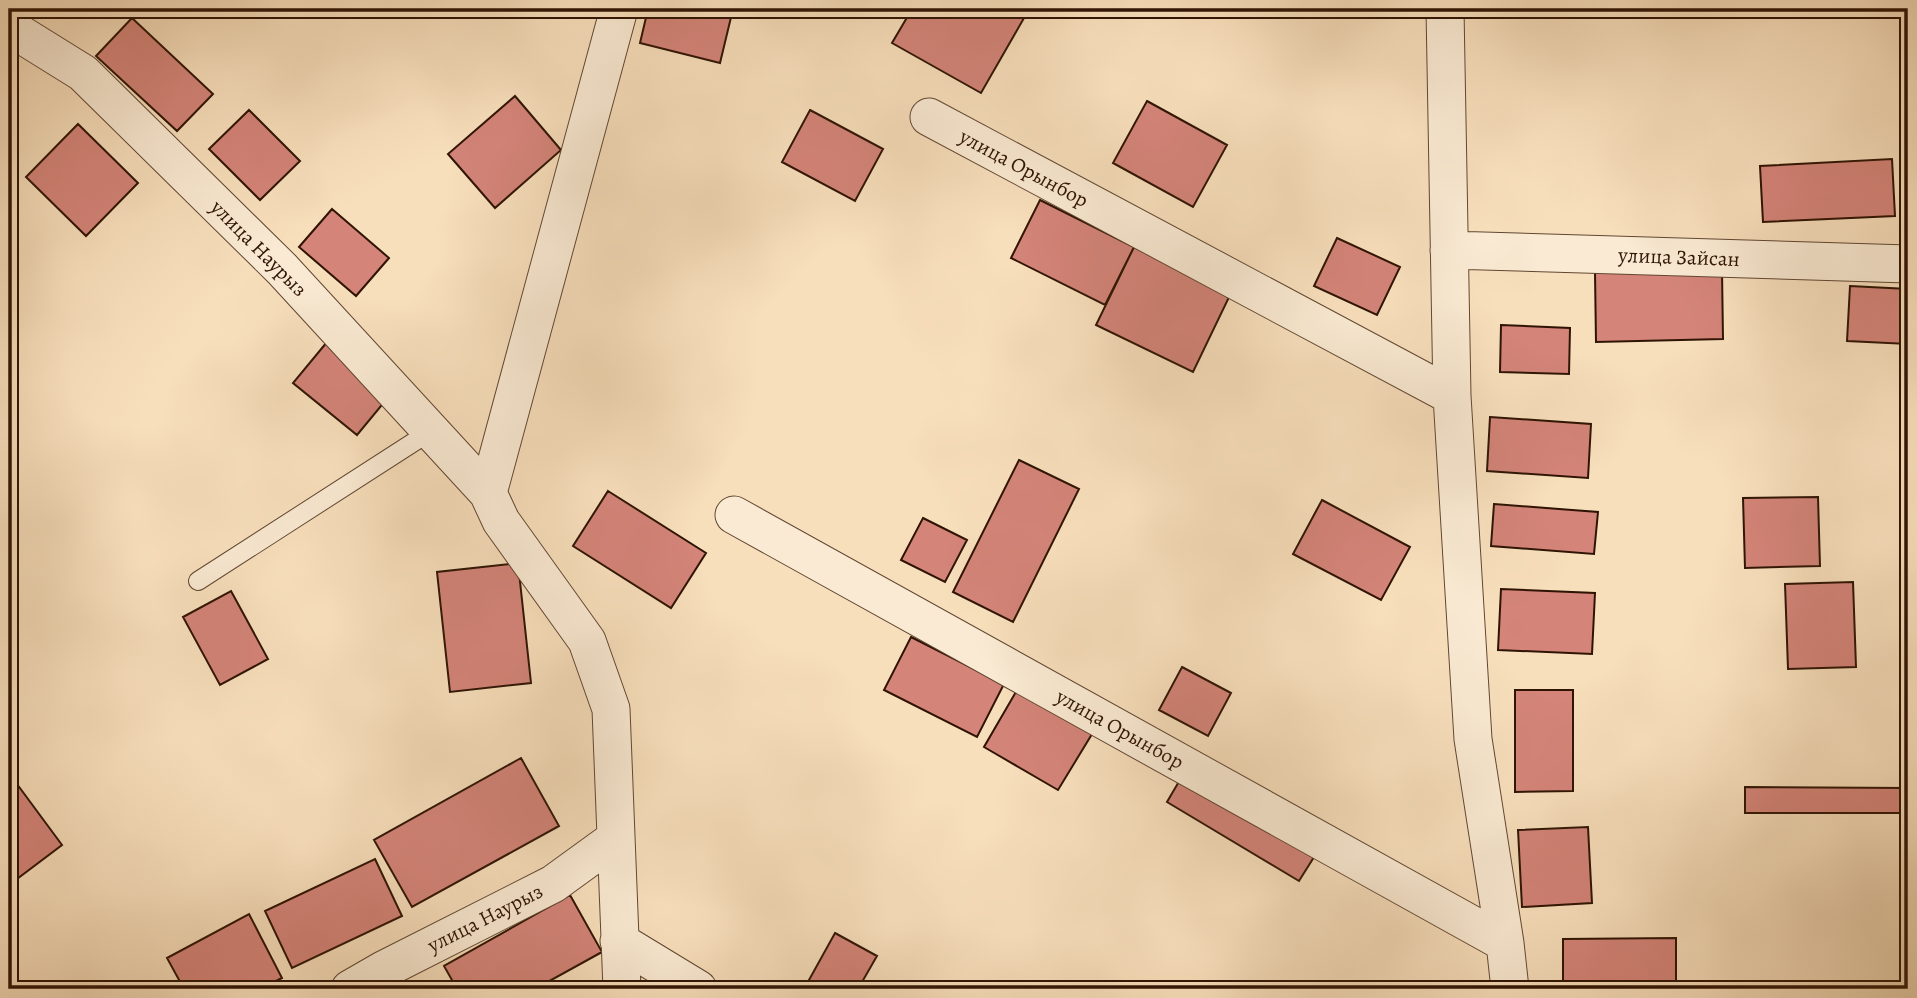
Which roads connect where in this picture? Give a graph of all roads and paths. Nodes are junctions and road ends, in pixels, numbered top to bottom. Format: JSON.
{"nodes":[{"id":1,"x":619,"y":9,"type":"edge"},
{"id":2,"x":1444,"y":9,"type":"edge"},
{"id":3,"x":9,"y":27,"type":"edge"},
{"id":4,"x":929,"y":117,"type":"dead end"},
{"id":5,"x":1449,"y":250,"type":"junction"},
{"id":6,"x":1908,"y":264,"type":"edge"},
{"id":7,"x":1452,"y":396,"type":"junction"},
{"id":8,"x":431,"y":431,"type":"junction"},
{"id":9,"x":488,"y":493,"type":"junction"},
{"id":10,"x":734,"y":515,"type":"dead end"},
{"id":11,"x":198,"y":581,"type":"dead end"},
{"id":12,"x":615,"y":839,"type":"junction"},
{"id":13,"x":620,"y":942,"type":"junction"},
{"id":14,"x":1505,"y":943,"type":"junction"},
{"id":15,"x":350,"y":989,"type":"edge"},
{"id":16,"x":622,"y":989,"type":"edge"},
{"id":17,"x":698,"y":989,"type":"edge"},
{"id":18,"x":1510,"y":989,"type":"edge"}],
"edges":[{"from":1,"to":9,"type":"street"},
{"from":2,"to":5,"type":"street"},
{"from":3,"to":8,"type":"street","name":"улица Наурыз"},
{"from":4,"to":7,"type":"street","name":"улица Орынбор"},
{"from":5,"to":6,"type":"street","name":"улица Зайсан"},
{"from":5,"to":7,"type":"street"},
{"from":7,"to":14,"type":"street"},
{"from":8,"to":9,"type":"street","name":"улица Наурыз"},
{"from":8,"to":11,"type":"lane"},
{"from":9,"to":12,"type":"street","name":"улица Наурыз"},
{"from":10,"to":14,"type":"street","name":"улица Орынбор"},
{"from":12,"to":13,"type":"street","name":"улица Наурыз"},
{"from":12,"to":15,"type":"street","name":"улица Наурыз"},
{"from":13,"to":16,"type":"street","name":"улица Наурыз"},
{"from":13,"to":17,"type":"street"},
{"from":14,"to":18,"type":"street"}]}
